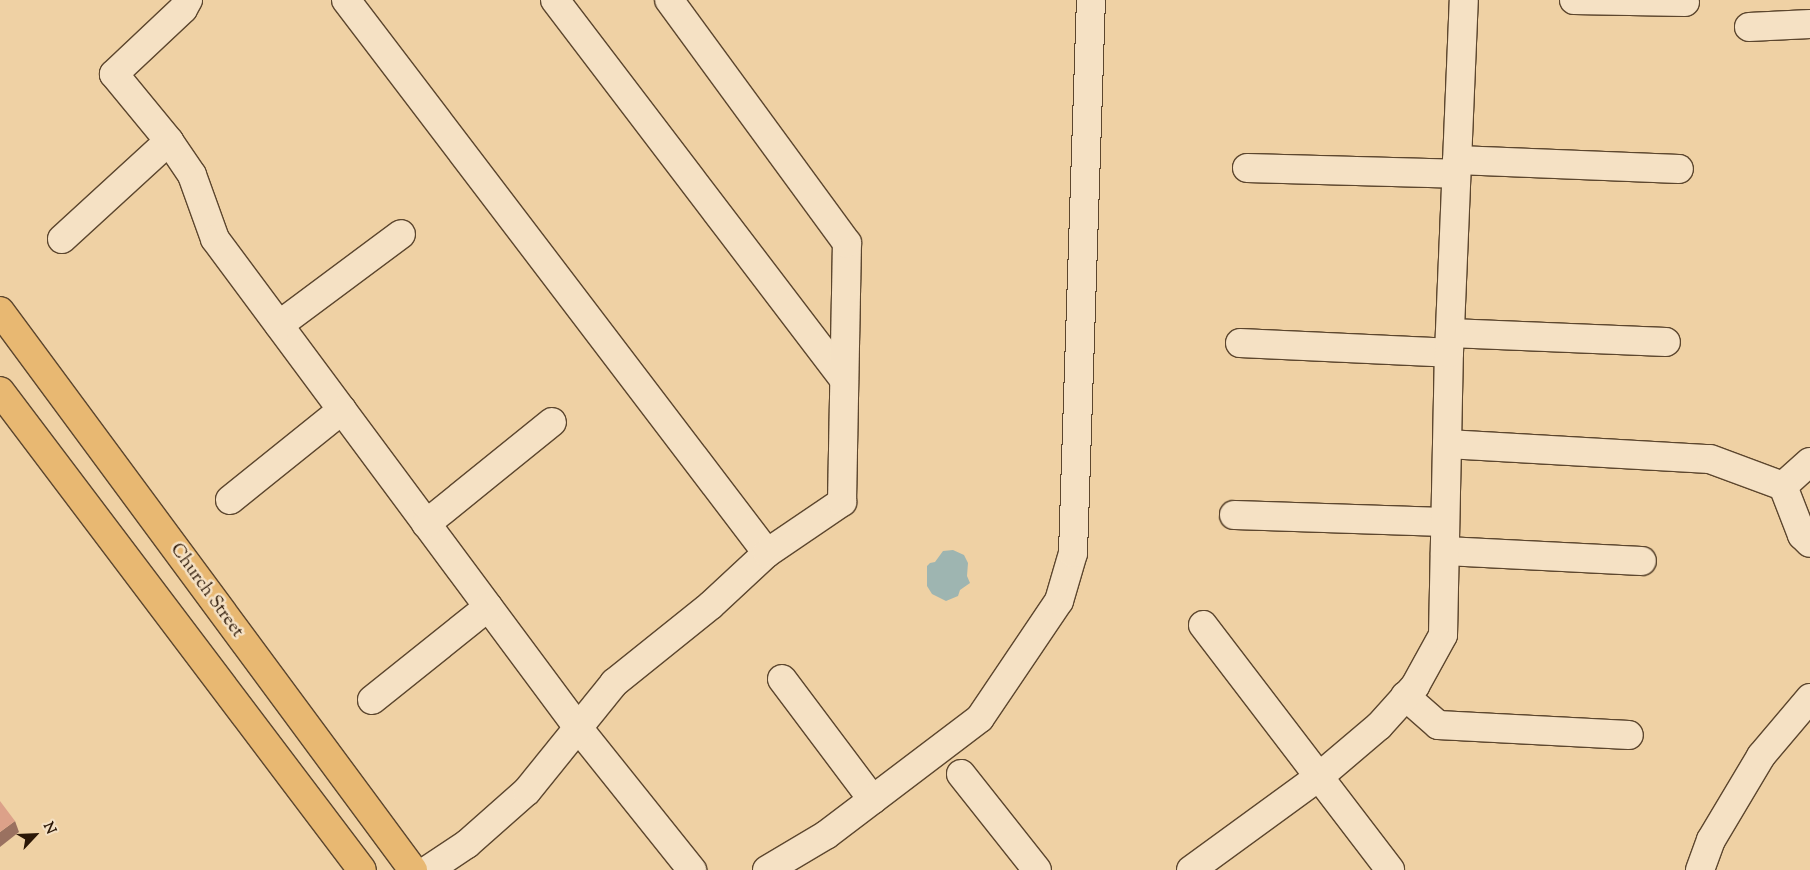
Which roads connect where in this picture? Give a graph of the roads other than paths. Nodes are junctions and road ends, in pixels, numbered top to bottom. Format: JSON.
{"nodes":[{"id":1,"x":188,"y":0,"type":"edge"},
{"id":2,"x":346,"y":0,"type":"edge"},
{"id":3,"x":556,"y":0,"type":"edge"},
{"id":4,"x":669,"y":0,"type":"edge"},
{"id":5,"x":1090,"y":0,"type":"edge"},
{"id":6,"x":1464,"y":0,"type":"edge"},
{"id":7,"x":1574,"y":0,"type":"edge"},
{"id":8,"x":1685,"y":2,"type":"dead end"},
{"id":9,"x":1810,"y":24,"type":"edge"},
{"id":10,"x":1750,"y":27,"type":"dead end"},
{"id":11,"x":169,"y":141,"type":"junction"},
{"id":12,"x":1457,"y":167,"type":"junction"},
{"id":13,"x":1247,"y":168,"type":"dead end"},
{"id":14,"x":1679,"y":169,"type":"dead end"},
{"id":15,"x":401,"y":234,"type":"dead end"},
{"id":16,"x":62,"y":239,"type":"dead end"},
{"id":17,"x":0,"y":312,"type":"edge"},
{"id":18,"x":279,"y":325,"type":"junction"},
{"id":19,"x":1666,"y":342,"type":"dead end"},
{"id":20,"x":1240,"y":343,"type":"dead end"},
{"id":21,"x":1449,"y":343,"type":"junction"},
{"id":22,"x":844,"y":380,"type":"junction"},
{"id":23,"x":0,"y":391,"type":"edge"},
{"id":24,"x":342,"y":410,"type":"junction"},
{"id":25,"x":552,"y":422,"type":"dead end"},
{"id":26,"x":1447,"y":444,"type":"junction"},
{"id":27,"x":1810,"y":462,"type":"edge"},
{"id":28,"x":1783,"y":486,"type":"junction"},
{"id":29,"x":230,"y":500,"type":"dead end"},
{"id":30,"x":1234,"y":515,"type":"dead end"},
{"id":31,"x":1445,"y":522,"type":"junction"},
{"id":32,"x":426,"y":524,"type":"junction"},
{"id":33,"x":1810,"y":543,"type":"edge"},
{"id":34,"x":1445,"y":551,"type":"junction"},
{"id":35,"x":767,"y":553,"type":"junction"},
{"id":36,"x":1642,"y":561,"type":"dead end"},
{"id":37,"x":488,"y":607,"type":"junction"},
{"id":38,"x":1203,"y":625,"type":"dead end"},
{"id":39,"x":782,"y":679,"type":"dead end"},
{"id":40,"x":1406,"y":696,"type":"junction"},
{"id":41,"x":1810,"y":698,"type":"edge"},
{"id":42,"x":372,"y":700,"type":"dead end"},
{"id":43,"x":579,"y":729,"type":"junction"},
{"id":44,"x":1629,"y":735,"type":"dead end"},
{"id":45,"x":961,"y":774,"type":"dead end"},
{"id":46,"x":1320,"y":776,"type":"junction"},
{"id":47,"x":873,"y":800,"type":"junction"},
{"id":48,"x":362,"y":870,"type":"edge"},
{"id":49,"x":413,"y":870,"type":"edge"},
{"id":50,"x":428,"y":870,"type":"edge"},
{"id":51,"x":692,"y":870,"type":"edge"},
{"id":52,"x":767,"y":870,"type":"edge"},
{"id":53,"x":1037,"y":870,"type":"edge"},
{"id":54,"x":1191,"y":870,"type":"edge"},
{"id":55,"x":1390,"y":870,"type":"edge"},
{"id":56,"x":1700,"y":870,"type":"edge"}],
"edges":[{"from":1,"to":11,"type":"lane"},
{"from":2,"to":35,"type":"lane"},
{"from":3,"to":22,"type":"lane"},
{"from":4,"to":22,"type":"lane"},
{"from":5,"to":47,"type":"lane"},
{"from":6,"to":12,"type":"lane"},
{"from":7,"to":8,"type":"lane"},
{"from":9,"to":10,"type":"lane"},
{"from":11,"to":16,"type":"lane"},
{"from":11,"to":18,"type":"lane"},
{"from":12,"to":13,"type":"lane"},
{"from":12,"to":14,"type":"lane"},
{"from":12,"to":21,"type":"lane"},
{"from":15,"to":18,"type":"lane"},
{"from":17,"to":49,"type":"main road","name":"Church Street"},
{"from":18,"to":24,"type":"lane"},
{"from":19,"to":21,"type":"lane"},
{"from":20,"to":21,"type":"lane"},
{"from":21,"to":26,"type":"lane"},
{"from":22,"to":35,"type":"lane"},
{"from":23,"to":48,"type":"main road"},
{"from":24,"to":29,"type":"lane"},
{"from":24,"to":32,"type":"lane"},
{"from":25,"to":32,"type":"lane"},
{"from":26,"to":28,"type":"lane"},
{"from":26,"to":31,"type":"lane"},
{"from":27,"to":28,"type":"lane"},
{"from":28,"to":33,"type":"lane"},
{"from":30,"to":31,"type":"lane"},
{"from":31,"to":34,"type":"lane"},
{"from":32,"to":37,"type":"lane"},
{"from":34,"to":36,"type":"lane"},
{"from":34,"to":40,"type":"lane"},
{"from":35,"to":43,"type":"lane"},
{"from":37,"to":42,"type":"lane"},
{"from":37,"to":43,"type":"lane"},
{"from":38,"to":46,"type":"lane"},
{"from":39,"to":47,"type":"lane"},
{"from":40,"to":44,"type":"lane"},
{"from":40,"to":46,"type":"lane"},
{"from":41,"to":56,"type":"lane"},
{"from":43,"to":50,"type":"lane"},
{"from":43,"to":51,"type":"lane"},
{"from":45,"to":53,"type":"lane"},
{"from":46,"to":54,"type":"lane"},
{"from":46,"to":55,"type":"lane"},
{"from":47,"to":52,"type":"lane"}]}
